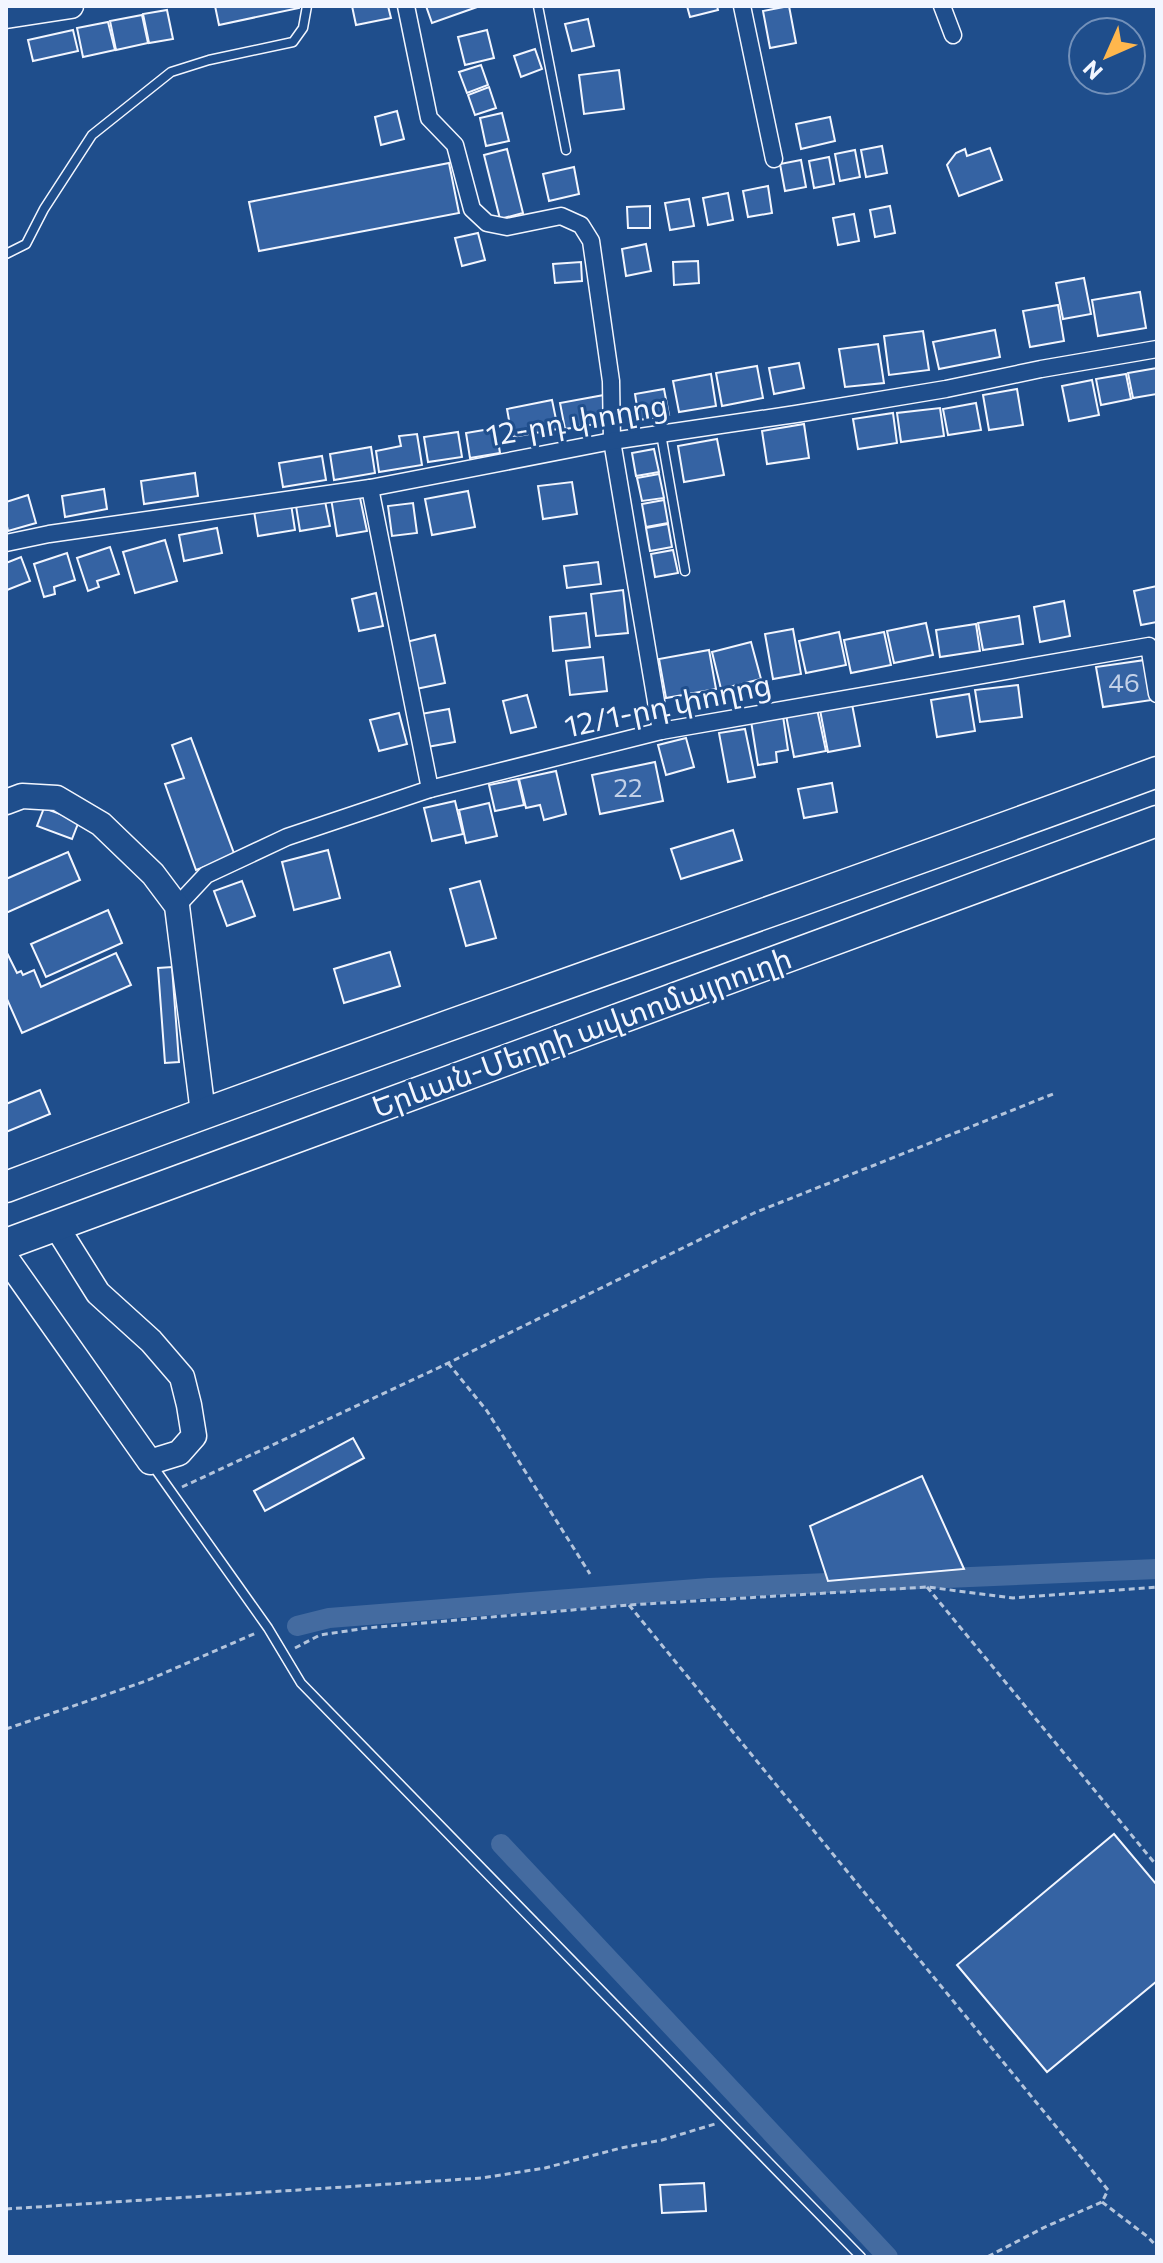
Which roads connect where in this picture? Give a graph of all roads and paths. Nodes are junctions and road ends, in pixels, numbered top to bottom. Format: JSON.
{"nodes":[{"id":1,"x":71,"y":6,"type":"edge"},
{"id":2,"x":307,"y":6,"type":"edge"},
{"id":3,"x":406,"y":6,"type":"edge"},
{"id":4,"x":538,"y":6,"type":"edge"},
{"id":5,"x":742,"y":6,"type":"edge"},
{"id":6,"x":942,"y":6,"type":"edge"},
{"id":7,"x":6,"y":16,"type":"edge"},
{"id":8,"x":953,"y":35,"type":"dead end"},
{"id":9,"x":566,"y":150,"type":"dead end"},
{"id":10,"x":774,"y":159,"type":"dead end"},
{"id":11,"x":6,"y":254,"type":"edge"},
{"id":12,"x":1157,"y":349,"type":"edge"},
{"id":13,"x":661,"y":434,"type":"junction"},
{"id":14,"x":612,"y":441,"type":"junction"},
{"id":15,"x":370,"y":488,"type":"junction"},
{"id":16,"x":6,"y":543,"type":"edge"},
{"id":17,"x":685,"y":571,"type":"dead end"},
{"id":18,"x":1157,"y":694,"type":"edge"},
{"id":19,"x":661,"y":731,"type":"junction"},
{"id":20,"x":1157,"y":772,"type":"edge"},
{"id":21,"x":430,"y":789,"type":"junction"},
{"id":22,"x":6,"y":802,"type":"edge"},
{"id":23,"x":1157,"y":821,"type":"edge"},
{"id":24,"x":177,"y":906,"type":"junction"},
{"id":25,"x":1053,"y":1094,"type":"dead end"},
{"id":26,"x":203,"y":1113,"type":"junction"},
{"id":27,"x":6,"y":1187,"type":"edge"},
{"id":28,"x":56,"y":1226,"type":"junction"},
{"id":29,"x":6,"y":1244,"type":"edge"},
{"id":30,"x":6,"y":1258,"type":"edge"},
{"id":31,"x":448,"y":1363,"type":"junction"},
{"id":32,"x":150,"y":1462,"type":"junction"},
{"id":33,"x":172,"y":1492,"type":"junction"},
{"id":34,"x":590,"y":1574,"type":"dead end"},
{"id":35,"x":927,"y":1587,"type":"junction"},
{"id":36,"x":1157,"y":1587,"type":"edge"},
{"id":37,"x":629,"y":1605,"type":"junction"},
{"id":38,"x":268,"y":1628,"type":"junction"},
{"id":39,"x":284,"y":1653,"type":"junction"},
{"id":40,"x":6,"y":1729,"type":"edge"},
{"id":41,"x":1157,"y":1866,"type":"edge"},
{"id":42,"x":727,"y":2119,"type":"junction"},
{"id":43,"x":1102,"y":2202,"type":"junction"},
{"id":44,"x":6,"y":2209,"type":"edge"},
{"id":45,"x":1157,"y":2247,"type":"edge"},
{"id":46,"x":861,"y":2257,"type":"edge"},
{"id":47,"x":987,"y":2257,"type":"edge"}],
"edges":[{"from":1,"to":7,"type":"street"},
{"from":2,"to":11,"type":"lane"},
{"from":3,"to":14,"type":"street"},
{"from":4,"to":9,"type":"lane"},
{"from":5,"to":10,"type":"street"},
{"from":6,"to":8,"type":"street"},
{"from":12,"to":13,"type":"street","name":"12-րդ փողոց"},
{"from":13,"to":14,"type":"street","name":"12-րդ փողոց"},
{"from":13,"to":17,"type":"lane"},
{"from":14,"to":15,"type":"street","name":"12-րդ փողոց"},
{"from":14,"to":19,"type":"street"},
{"from":15,"to":16,"type":"street","name":"12-րդ փողոց"},
{"from":15,"to":21,"type":"street"},
{"from":18,"to":19,"type":"street","name":"12/1-րդ փողոց"},
{"from":19,"to":21,"type":"street","name":"12/1-րդ փողոց"},
{"from":20,"to":26,"type":"highway","name":"Երևան-Մեղրի ավտոմայրուղի"},
{"from":21,"to":24,"type":"street","name":"12/1-րդ փողոց"},
{"from":22,"to":24,"type":"street"},
{"from":23,"to":28,"type":"highway","name":"Երևան-Մեղրի ավտոմայրուղի"},
{"from":24,"to":26,"type":"street"},
{"from":25,"to":31,"type":"path"},
{"from":26,"to":27,"type":"highway","name":"Երևան-Մեղրի ավտոմայրուղի"},
{"from":28,"to":29,"type":"highway","name":"Երևան-Մեղրի ավտոմայրուղի"},
{"from":28,"to":32,"type":"street"},
{"from":30,"to":32,"type":"street"},
{"from":31,"to":33,"type":"path"},
{"from":31,"to":34,"type":"path"},
{"from":32,"to":33,"type":"lane"},
{"from":33,"to":38,"type":"lane"},
{"from":35,"to":36,"type":"path"},
{"from":35,"to":37,"type":"path"},
{"from":35,"to":41,"type":"path"},
{"from":37,"to":39,"type":"path"},
{"from":37,"to":43,"type":"path"},
{"from":38,"to":39,"type":"lane"},
{"from":38,"to":40,"type":"path"},
{"from":39,"to":42,"type":"lane"},
{"from":42,"to":44,"type":"path"},
{"from":42,"to":46,"type":"lane"},
{"from":43,"to":45,"type":"path"},
{"from":43,"to":47,"type":"path"}]}
